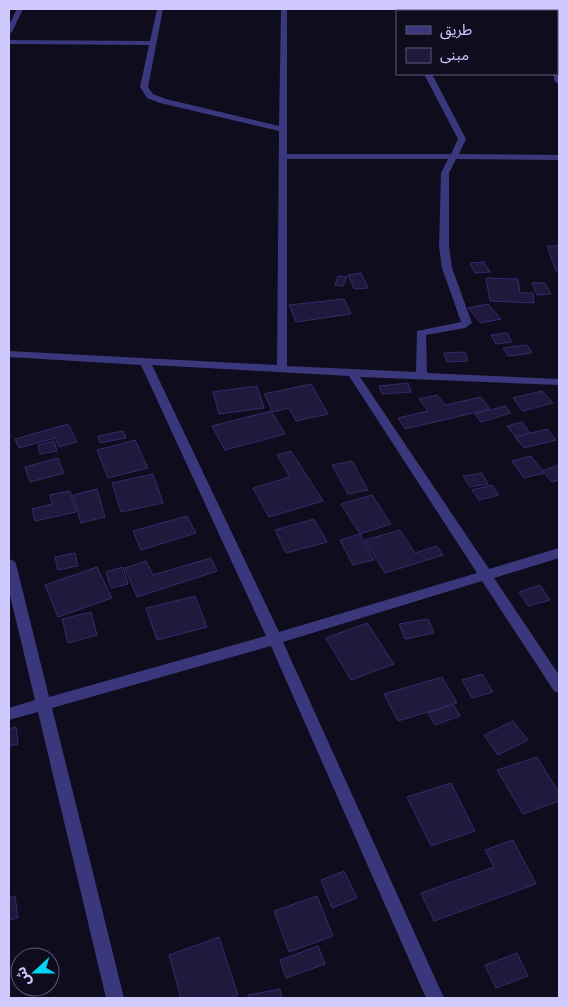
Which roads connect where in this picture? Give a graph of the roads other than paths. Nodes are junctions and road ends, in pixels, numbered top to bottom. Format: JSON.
{"nodes":[{"id":1,"x":20,"y":9,"type":"edge"},
{"id":2,"x":160,"y":9,"type":"edge"},
{"id":3,"x":284,"y":9,"type":"edge"},
{"id":4,"x":9,"y":32,"type":"edge"},
{"id":5,"x":9,"y":42,"type":"edge"},
{"id":6,"x":153,"y":43,"type":"junction"},
{"id":7,"x":429,"y":75,"type":"edge"},
{"id":8,"x":284,"y":130,"type":"junction"},
{"id":9,"x":283,"y":156,"type":"junction"},
{"id":10,"x":453,"y":157,"type":"junction"},
{"id":11,"x":559,"y":157,"type":"edge"},
{"id":12,"x":9,"y":354,"type":"edge"},
{"id":13,"x":146,"y":361,"type":"junction"},
{"id":14,"x":282,"y":369,"type":"junction"},
{"id":15,"x":352,"y":373,"type":"junction"},
{"id":16,"x":422,"y":376,"type":"junction"},
{"id":17,"x":558,"y":384,"type":"edge"},
{"id":18,"x":559,"y":554,"type":"edge"},
{"id":19,"x":9,"y":564,"type":"edge"},
{"id":20,"x":485,"y":575,"type":"junction"},
{"id":21,"x":275,"y":639,"type":"junction"},
{"id":22,"x":559,"y":687,"type":"edge"},
{"id":23,"x":43,"y":704,"type":"junction"},
{"id":24,"x":9,"y":714,"type":"edge"},
{"id":25,"x":115,"y":998,"type":"edge"},
{"id":26,"x":435,"y":998,"type":"edge"}],
"edges":[{"from":1,"to":4,"type":"street"},
{"from":2,"to":6,"type":"street"},
{"from":3,"to":8,"type":"street"},
{"from":5,"to":6,"type":"street"},
{"from":6,"to":8,"type":"street"},
{"from":7,"to":10,"type":"street"},
{"from":8,"to":9,"type":"street"},
{"from":9,"to":10,"type":"street"},
{"from":9,"to":14,"type":"street"},
{"from":10,"to":11,"type":"street"},
{"from":10,"to":16,"type":"street"},
{"from":12,"to":13,"type":"street"},
{"from":13,"to":14,"type":"street"},
{"from":13,"to":21,"type":"street"},
{"from":14,"to":15,"type":"street"},
{"from":15,"to":16,"type":"street"},
{"from":15,"to":20,"type":"street"},
{"from":16,"to":17,"type":"street"},
{"from":18,"to":20,"type":"street"},
{"from":19,"to":23,"type":"street"},
{"from":20,"to":21,"type":"street"},
{"from":20,"to":22,"type":"street"},
{"from":21,"to":23,"type":"street"},
{"from":21,"to":26,"type":"street"},
{"from":23,"to":24,"type":"street"},
{"from":23,"to":25,"type":"street"}]}
